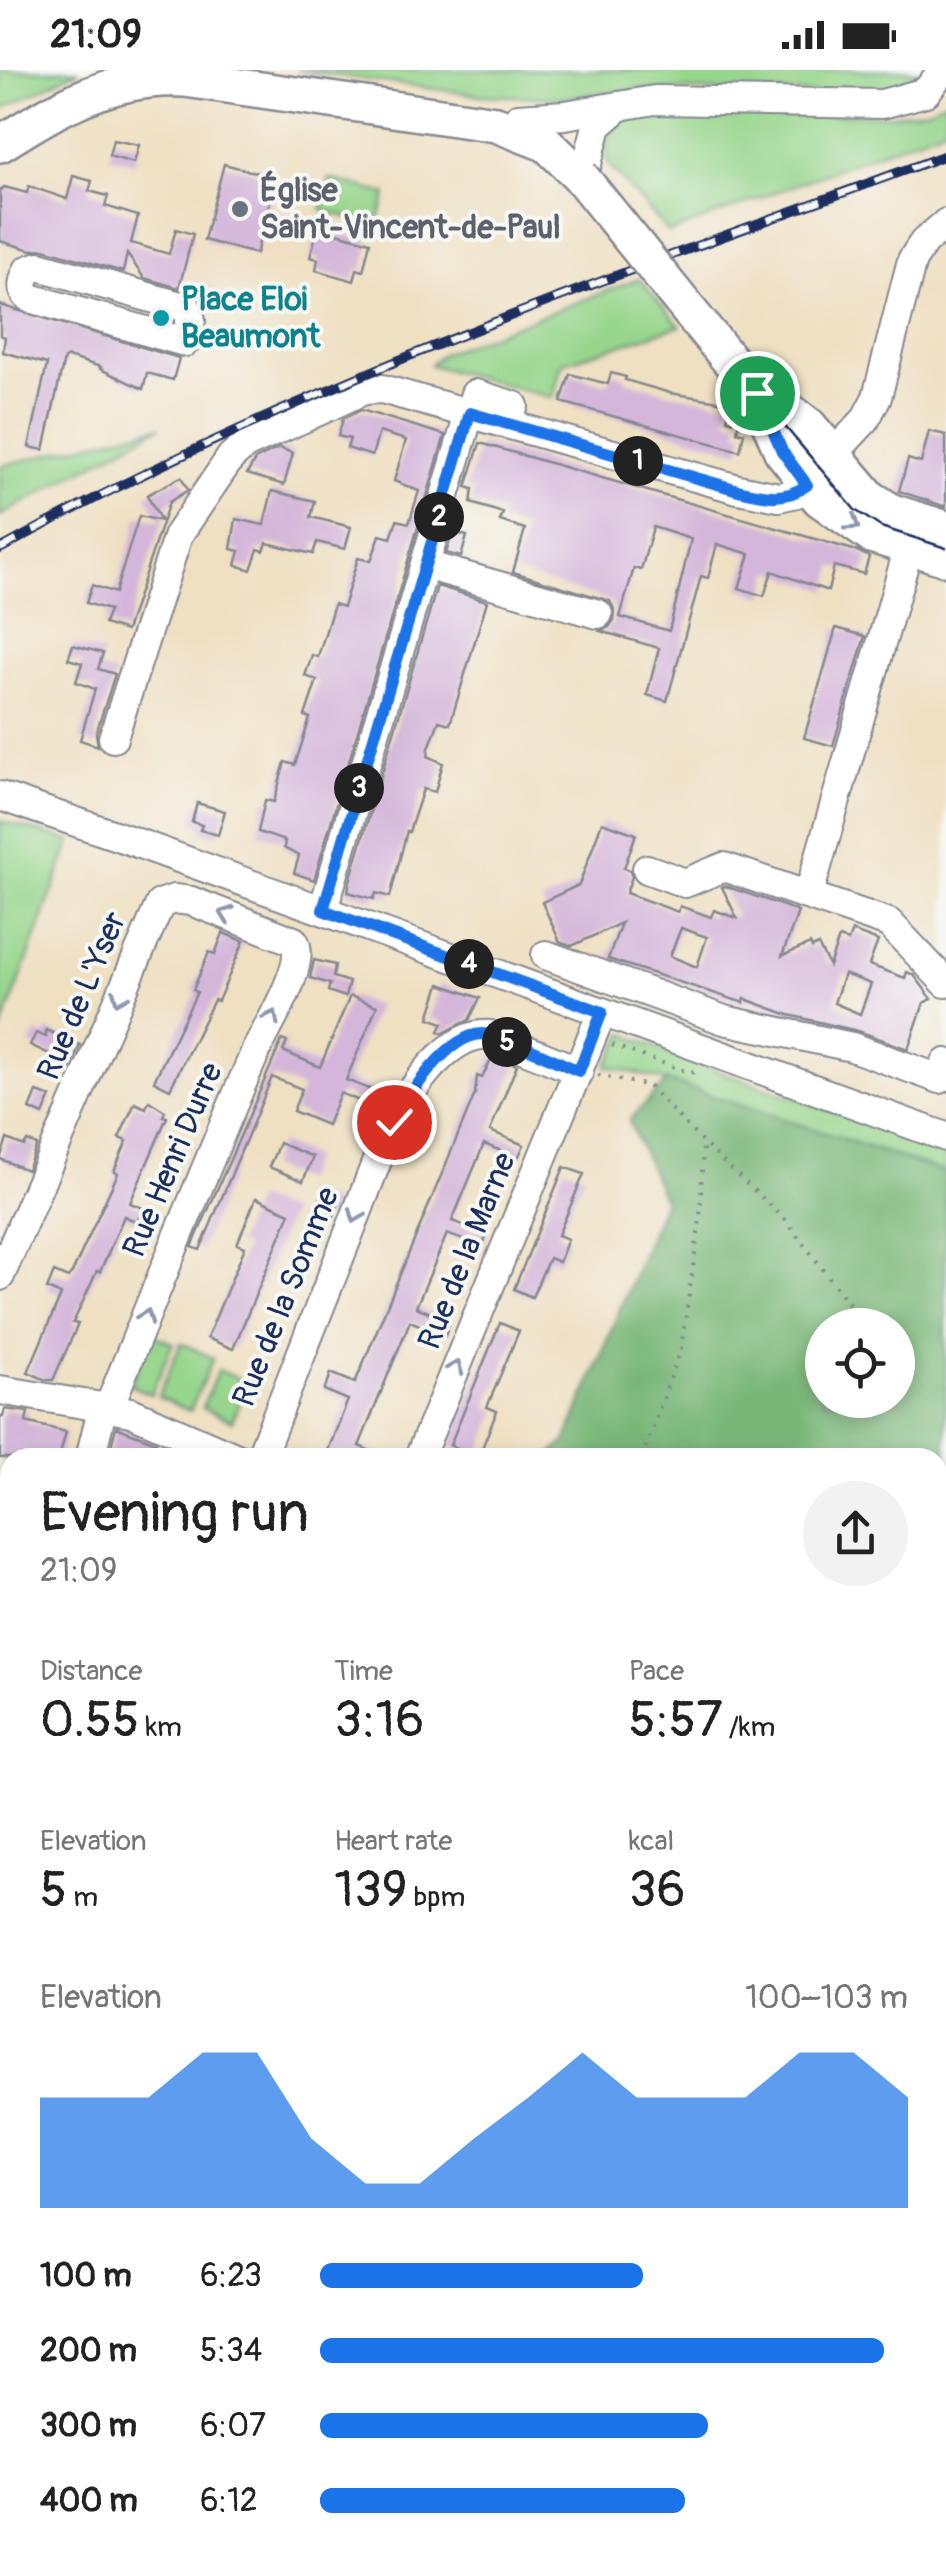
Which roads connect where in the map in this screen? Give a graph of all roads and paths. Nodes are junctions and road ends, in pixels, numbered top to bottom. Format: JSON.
{"nodes":[{"id":1,"x":127,"y":70,"type":"edge"},
{"id":2,"x":205,"y":70,"type":"edge"},
{"id":3,"x":943,"y":70,"type":"edge"},
{"id":4,"x":621,"y":106,"type":"junction"},
{"id":5,"x":518,"y":118,"type":"junction"},
{"id":6,"x":0,"y":131,"type":"edge"},
{"id":7,"x":0,"y":144,"type":"edge"},
{"id":8,"x":586,"y":170,"type":"junction"},
{"id":9,"x":946,"y":222,"type":"edge"},
{"id":10,"x":12,"y":282,"type":"edge"},
{"id":11,"x":766,"y":396,"type":"junction"},
{"id":12,"x":470,"y":413,"type":"junction"},
{"id":13,"x":832,"y":456,"type":"junction"},
{"id":14,"x":790,"y":491,"type":"junction"},
{"id":15,"x":946,"y":529,"type":"edge"},
{"id":16,"x":909,"y":548,"type":"junction"},
{"id":17,"x":946,"y":558,"type":"edge"},
{"id":18,"x":425,"y":565,"type":"junction"},
{"id":19,"x":598,"y":614,"type":"dead end"},
{"id":20,"x":112,"y":738,"type":"dead end"},
{"id":21,"x":0,"y":794,"type":"edge"},
{"id":22,"x":646,"y":869,"type":"dead end"},
{"id":23,"x":809,"y":894,"type":"junction"},
{"id":24,"x":157,"y":908,"type":"joint"},
{"id":25,"x":323,"y":910,"type":"junction"},
{"id":26,"x":546,"y":955,"type":"dead end"},
{"id":27,"x":946,"y":983,"type":"edge"},
{"id":28,"x":602,"y":1012,"type":"junction"},
{"id":29,"x":946,"y":1063,"type":"edge"},
{"id":30,"x":579,"y":1071,"type":"junction"},
{"id":31,"x":942,"y":1136,"type":"edge"},
{"id":32,"x":703,"y":1143,"type":"junction"},
{"id":33,"x":0,"y":1276,"type":"edge"},
{"id":34,"x":852,"y":1308,"type":"edge"},
{"id":35,"x":0,"y":1390,"type":"edge"},
{"id":36,"x":106,"y":1406,"type":"junction"},
{"id":37,"x":93,"y":1448,"type":"edge"},
{"id":38,"x":216,"y":1448,"type":"edge"},
{"id":39,"x":264,"y":1448,"type":"edge"},
{"id":40,"x":423,"y":1448,"type":"edge"},
{"id":41,"x":646,"y":1448,"type":"edge"}],
"edges":[{"from":1,"to":6,"type":"main road"},
{"from":2,"to":5,"type":"main road"},
{"from":3,"to":4,"type":"street"},
{"from":4,"to":5,"type":"street"},
{"from":4,"to":8,"type":"street"},
{"from":5,"to":8,"type":"main road"},
{"from":7,"to":8,"type":"main road"},
{"from":8,"to":11,"type":"main road"},
{"from":9,"to":13,"type":"street"},
{"from":10,"to":10,"type":"street"},
{"from":11,"to":13,"type":"main road"},
{"from":11,"to":14,"type":"main road"},
{"from":12,"to":14,"type":"street"},
{"from":12,"to":18,"type":"street"},
{"from":12,"to":20,"type":"street"},
{"from":13,"to":14,"type":"street"},
{"from":13,"to":15,"type":"main road"},
{"from":14,"to":16,"type":"main road","one_way":true},
{"from":16,"to":17,"type":"main road"},
{"from":16,"to":23,"type":"street"},
{"from":18,"to":19,"type":"street"},
{"from":18,"to":25,"type":"street"},
{"from":21,"to":25,"type":"street"},
{"from":22,"to":23,"type":"street"},
{"from":23,"to":27,"type":"street"},
{"from":24,"to":33,"type":"street","name":"Rue de L'Yser","one_way":true},
{"from":36,"to":24,"type":"street","name":"Rue Henri Durre","one_way":true},
{"from":25,"to":28,"type":"street"},
{"from":26,"to":29,"type":"street"},
{"from":28,"to":30,"type":"street","name":"Rue de la Marne"},
{"from":28,"to":31,"type":"street"},
{"from":30,"to":32,"type":"path"},
{"from":30,"to":39,"type":"street","name":"Rue de la Somme","one_way":true},
{"from":40,"to":30,"type":"street","name":"Rue de la Marne","one_way":true},
{"from":32,"to":34,"type":"path"},
{"from":32,"to":41,"type":"path"},
{"from":35,"to":36,"type":"street"},
{"from":36,"to":37,"type":"street","name":"Rue Henri Durre"},
{"from":36,"to":38,"type":"street"}]}
